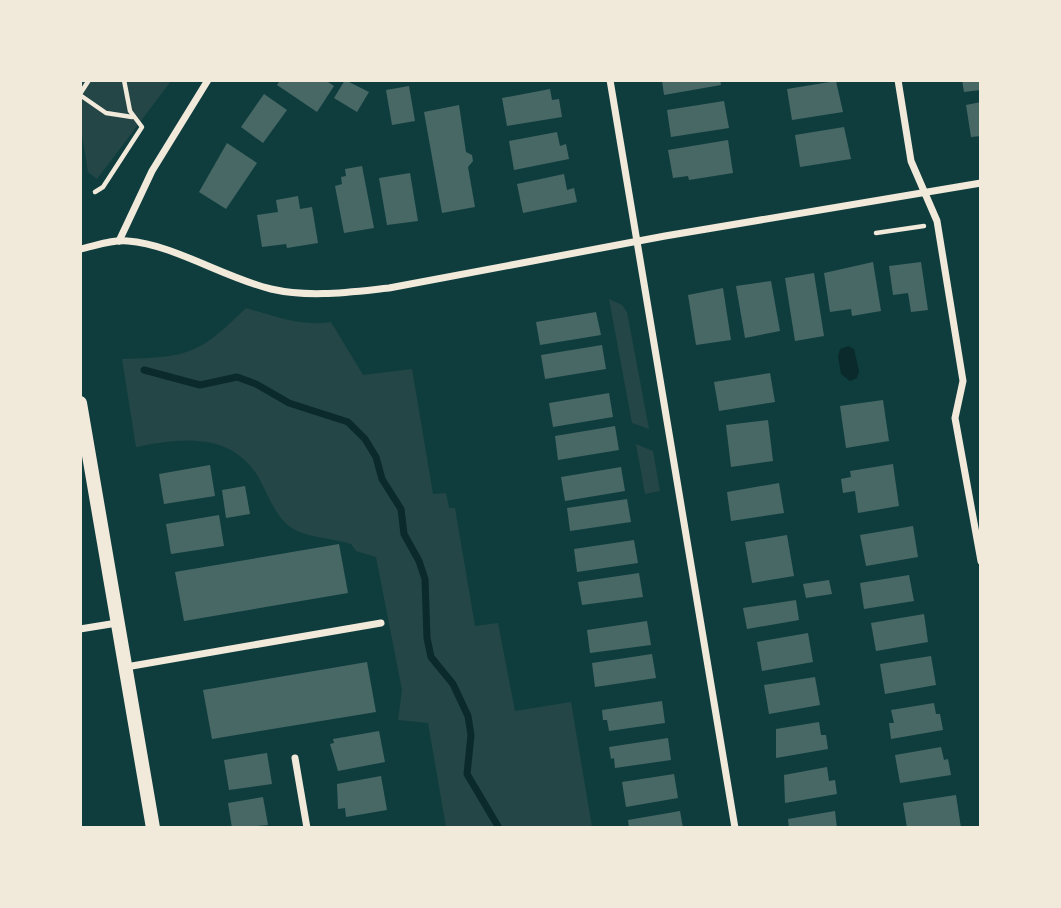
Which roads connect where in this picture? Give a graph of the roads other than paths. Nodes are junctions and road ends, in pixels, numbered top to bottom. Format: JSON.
{"nodes":[{"id":1,"x":208,"y":80,"type":"edge"},
{"id":2,"x":610,"y":80,"type":"edge"},
{"id":3,"x":898,"y":80,"type":"edge"},
{"id":4,"x":981,"y":183,"type":"edge"},
{"id":5,"x":925,"y":192,"type":"junction"},
{"id":6,"x":119,"y":241,"type":"junction"},
{"id":7,"x":636,"y":241,"type":"junction"},
{"id":8,"x":80,"y":249,"type":"edge"},
{"id":9,"x":80,"y":404,"type":"edge"},
{"id":10,"x":981,"y":561,"type":"edge"},
{"id":11,"x":117,"y":623,"type":"junction"},
{"id":12,"x":381,"y":623,"type":"dead end"},
{"id":13,"x":80,"y":629,"type":"edge"},
{"id":14,"x":126,"y":667,"type":"junction"},
{"id":15,"x":295,"y":758,"type":"dead end"},
{"id":16,"x":153,"y":828,"type":"edge"},
{"id":17,"x":307,"y":828,"type":"edge"},
{"id":18,"x":735,"y":828,"type":"edge"}],
"edges":[{"from":1,"to":6,"type":"street"},
{"from":2,"to":7,"type":"street"},
{"from":3,"to":5,"type":"street"},
{"from":4,"to":5,"type":"street"},
{"from":5,"to":7,"type":"street"},
{"from":5,"to":10,"type":"street"},
{"from":6,"to":7,"type":"street"},
{"from":6,"to":8,"type":"street"},
{"from":7,"to":18,"type":"street"},
{"from":9,"to":11,"type":"main road"},
{"from":11,"to":13,"type":"street"},
{"from":11,"to":14,"type":"main road"},
{"from":12,"to":14,"type":"street"},
{"from":14,"to":16,"type":"main road"},
{"from":15,"to":17,"type":"street"}]}
